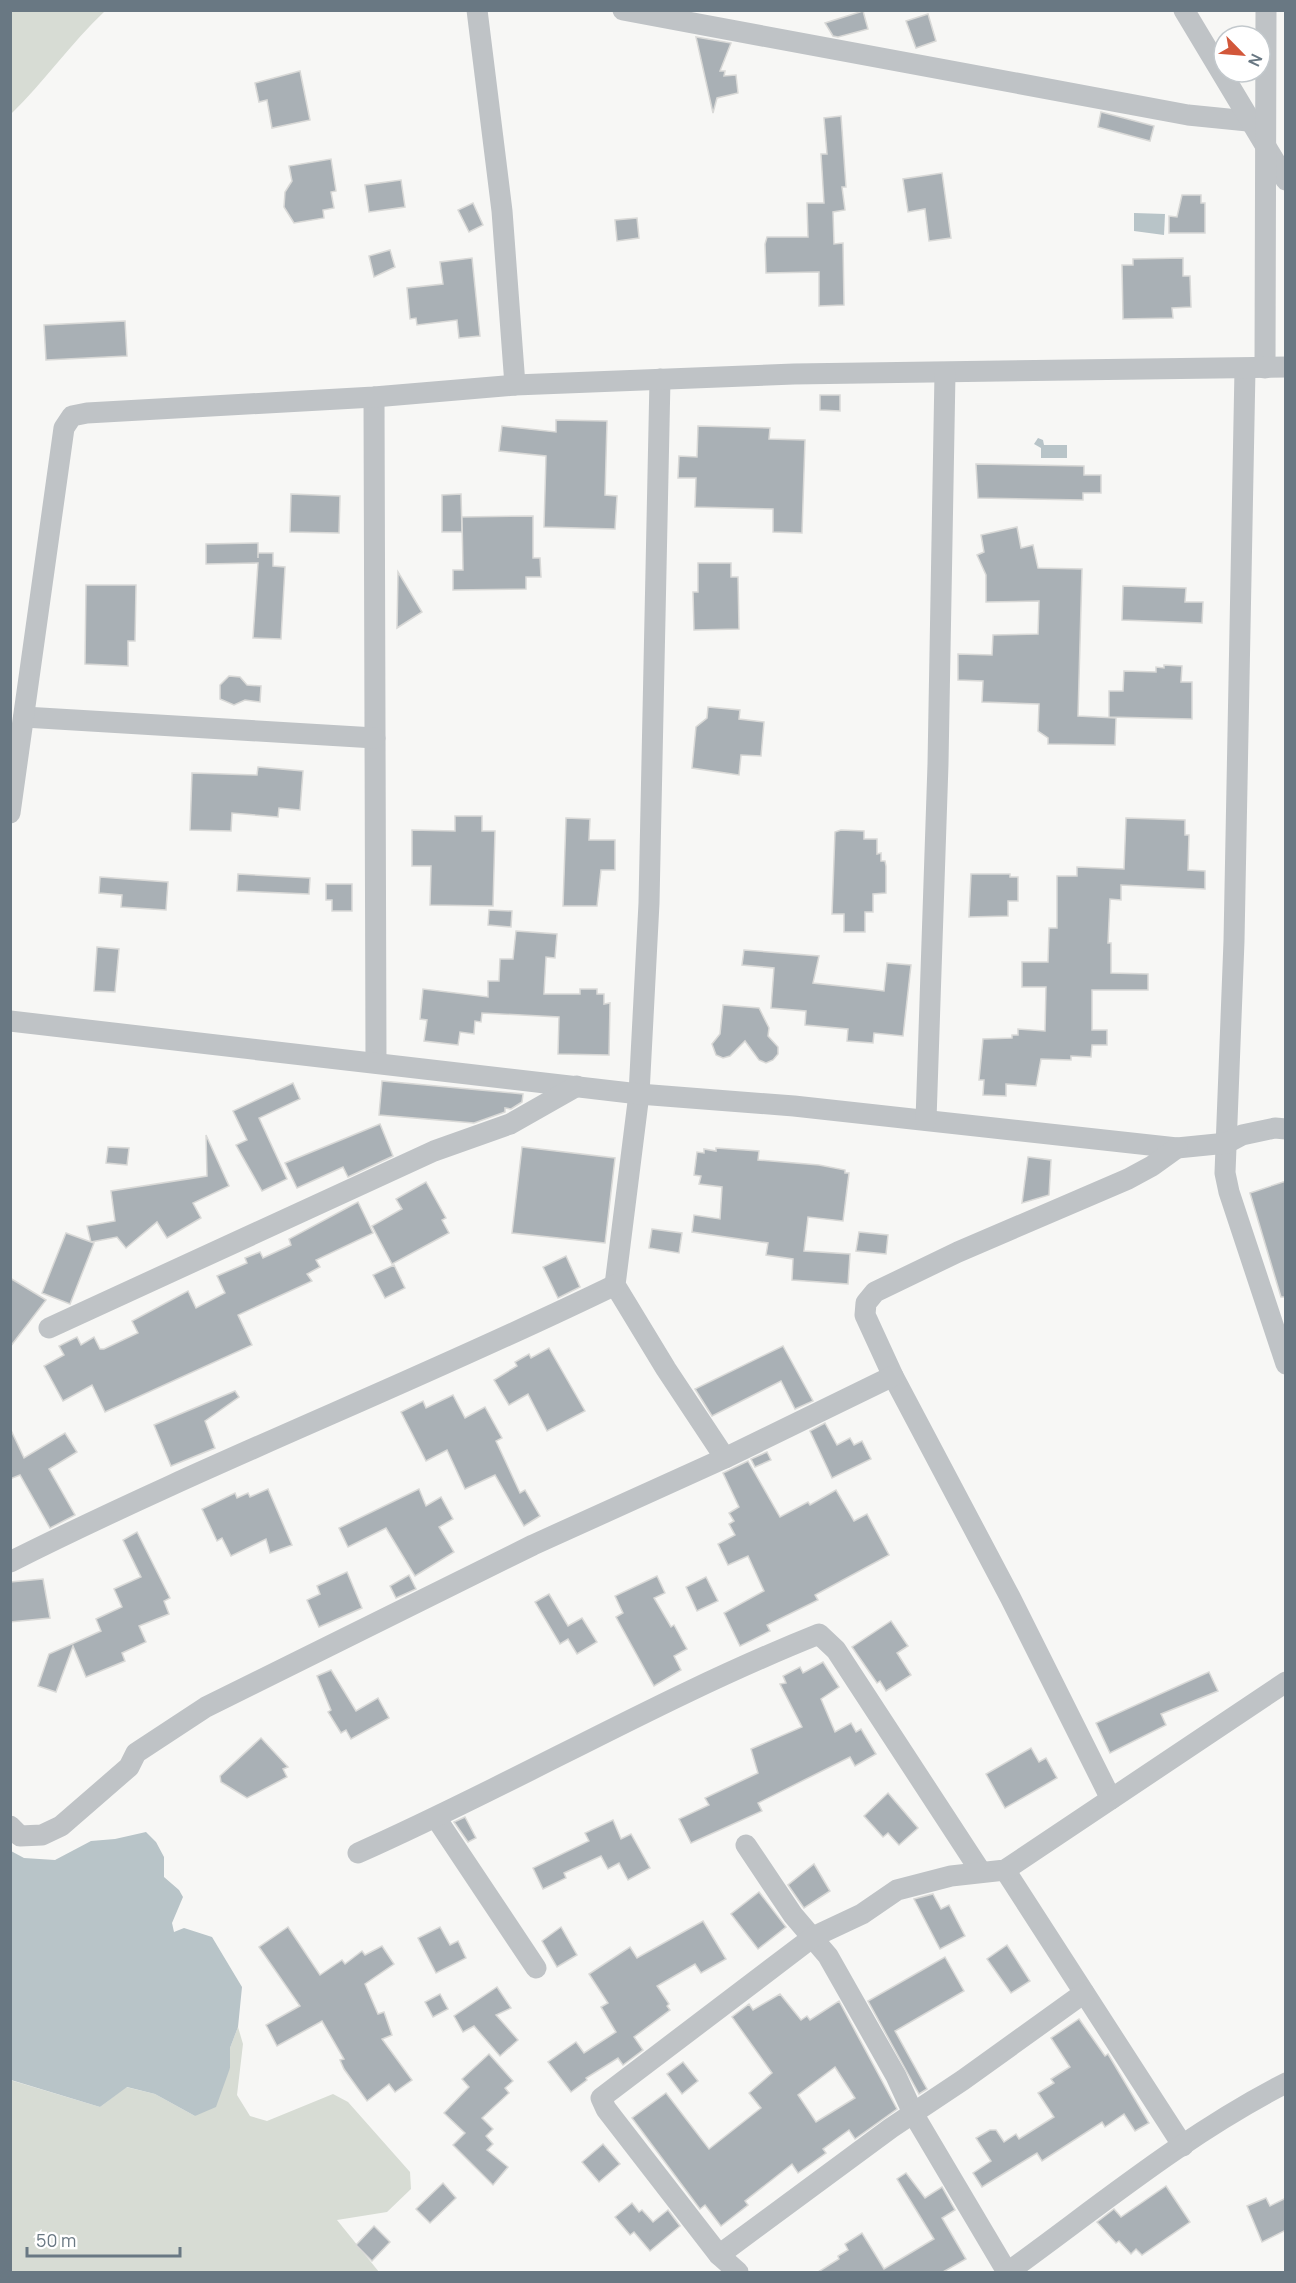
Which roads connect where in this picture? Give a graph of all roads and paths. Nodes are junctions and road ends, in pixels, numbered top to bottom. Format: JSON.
{"nodes":[{"id":1,"x":477,"y":10,"type":"edge"},
{"id":2,"x":623,"y":10,"type":"edge"},
{"id":3,"x":1184,"y":10,"type":"edge"},
{"id":4,"x":1266,"y":10,"type":"edge"},
{"id":5,"x":1248,"y":121,"type":"junction"},
{"id":6,"x":1267,"y":151,"type":"junction"},
{"id":7,"x":1286,"y":180,"type":"edge"},
{"id":8,"x":1265,"y":368,"type":"edge"},
{"id":9,"x":945,"y":373,"type":"junction"},
{"id":10,"x":660,"y":379,"type":"junction"},
{"id":11,"x":515,"y":385,"type":"junction"},
{"id":12,"x":374,"y":397,"type":"junction"},
{"id":13,"x":24,"y":717,"type":"junction"},
{"id":14,"x":375,"y":738,"type":"junction"},
{"id":15,"x":10,"y":813,"type":"edge"},
{"id":16,"x":10,"y":1022,"type":"edge"},
{"id":17,"x":376,"y":1062,"type":"junction"},
{"id":18,"x":577,"y":1086,"type":"junction"},
{"id":19,"x":639,"y":1094,"type":"junction"},
{"id":20,"x":926,"y":1120,"type":"junction"},
{"id":21,"x":1286,"y":1129,"type":"edge"},
{"id":22,"x":1227,"y":1143,"type":"junction"},
{"id":23,"x":1177,"y":1148,"type":"junction"},
{"id":24,"x":615,"y":1285,"type":"junction"},
{"id":25,"x":49,"y":1328,"type":"dead end"},
{"id":26,"x":1286,"y":1364,"type":"edge"},
{"id":27,"x":892,"y":1376,"type":"junction"},
{"id":28,"x":725,"y":1458,"type":"junction"},
{"id":29,"x":10,"y":1562,"type":"edge"},
{"id":30,"x":1286,"y":1682,"type":"edge"},
{"id":31,"x":1111,"y":1798,"type":"junction"},
{"id":32,"x":436,"y":1818,"type":"junction"},
{"id":33,"x":10,"y":1826,"type":"edge"},
{"id":34,"x":746,"y":1845,"type":"dead end"},
{"id":35,"x":358,"y":1853,"type":"dead end"},
{"id":36,"x":1005,"y":1870,"type":"junction"},
{"id":37,"x":981,"y":1872,"type":"junction"},
{"id":38,"x":813,"y":1937,"type":"junction"},
{"id":39,"x":536,"y":1968,"type":"dead end"},
{"id":40,"x":1084,"y":1993,"type":"junction"},
{"id":41,"x":1286,"y":2083,"type":"edge"},
{"id":42,"x":914,"y":2115,"type":"junction"},
{"id":43,"x":1183,"y":2146,"type":"junction"},
{"id":44,"x":719,"y":2255,"type":"junction"},
{"id":45,"x":738,"y":2272,"type":"edge"},
{"id":46,"x":1007,"y":2272,"type":"edge"}],
"edges":[{"from":1,"to":11,"type":"street"},
{"from":2,"to":5,"type":"street"},
{"from":3,"to":5,"type":"street"},
{"from":4,"to":6,"type":"street"},
{"from":5,"to":6,"type":"street"},
{"from":6,"to":7,"type":"street"},
{"from":6,"to":8,"type":"street"},
{"from":8,"to":9,"type":"street"},
{"from":8,"to":22,"type":"street"},
{"from":9,"to":10,"type":"street"},
{"from":9,"to":20,"type":"street"},
{"from":10,"to":11,"type":"street"},
{"from":10,"to":19,"type":"street"},
{"from":11,"to":12,"type":"street"},
{"from":12,"to":13,"type":"street"},
{"from":12,"to":14,"type":"street"},
{"from":13,"to":14,"type":"street"},
{"from":13,"to":15,"type":"street"},
{"from":14,"to":17,"type":"street"},
{"from":16,"to":17,"type":"street"},
{"from":17,"to":18,"type":"street"},
{"from":18,"to":19,"type":"street"},
{"from":18,"to":25,"type":"street"},
{"from":19,"to":20,"type":"street"},
{"from":19,"to":24,"type":"street"},
{"from":20,"to":23,"type":"street"},
{"from":21,"to":22,"type":"street"},
{"from":22,"to":23,"type":"street"},
{"from":22,"to":26,"type":"street"},
{"from":23,"to":27,"type":"street"},
{"from":24,"to":28,"type":"street"},
{"from":24,"to":29,"type":"street"},
{"from":27,"to":28,"type":"street"},
{"from":27,"to":31,"type":"street"},
{"from":28,"to":33,"type":"street"},
{"from":30,"to":31,"type":"street"},
{"from":31,"to":36,"type":"street"},
{"from":32,"to":35,"type":"street"},
{"from":32,"to":37,"type":"street"},
{"from":32,"to":39,"type":"street"},
{"from":34,"to":38,"type":"street"},
{"from":36,"to":37,"type":"street"},
{"from":36,"to":40,"type":"street"},
{"from":37,"to":38,"type":"street"},
{"from":38,"to":42,"type":"street"},
{"from":38,"to":44,"type":"street"},
{"from":40,"to":42,"type":"street"},
{"from":40,"to":43,"type":"street"},
{"from":41,"to":43,"type":"street"},
{"from":42,"to":44,"type":"street"},
{"from":42,"to":46,"type":"street"},
{"from":43,"to":46,"type":"street"},
{"from":44,"to":45,"type":"street"}]}
